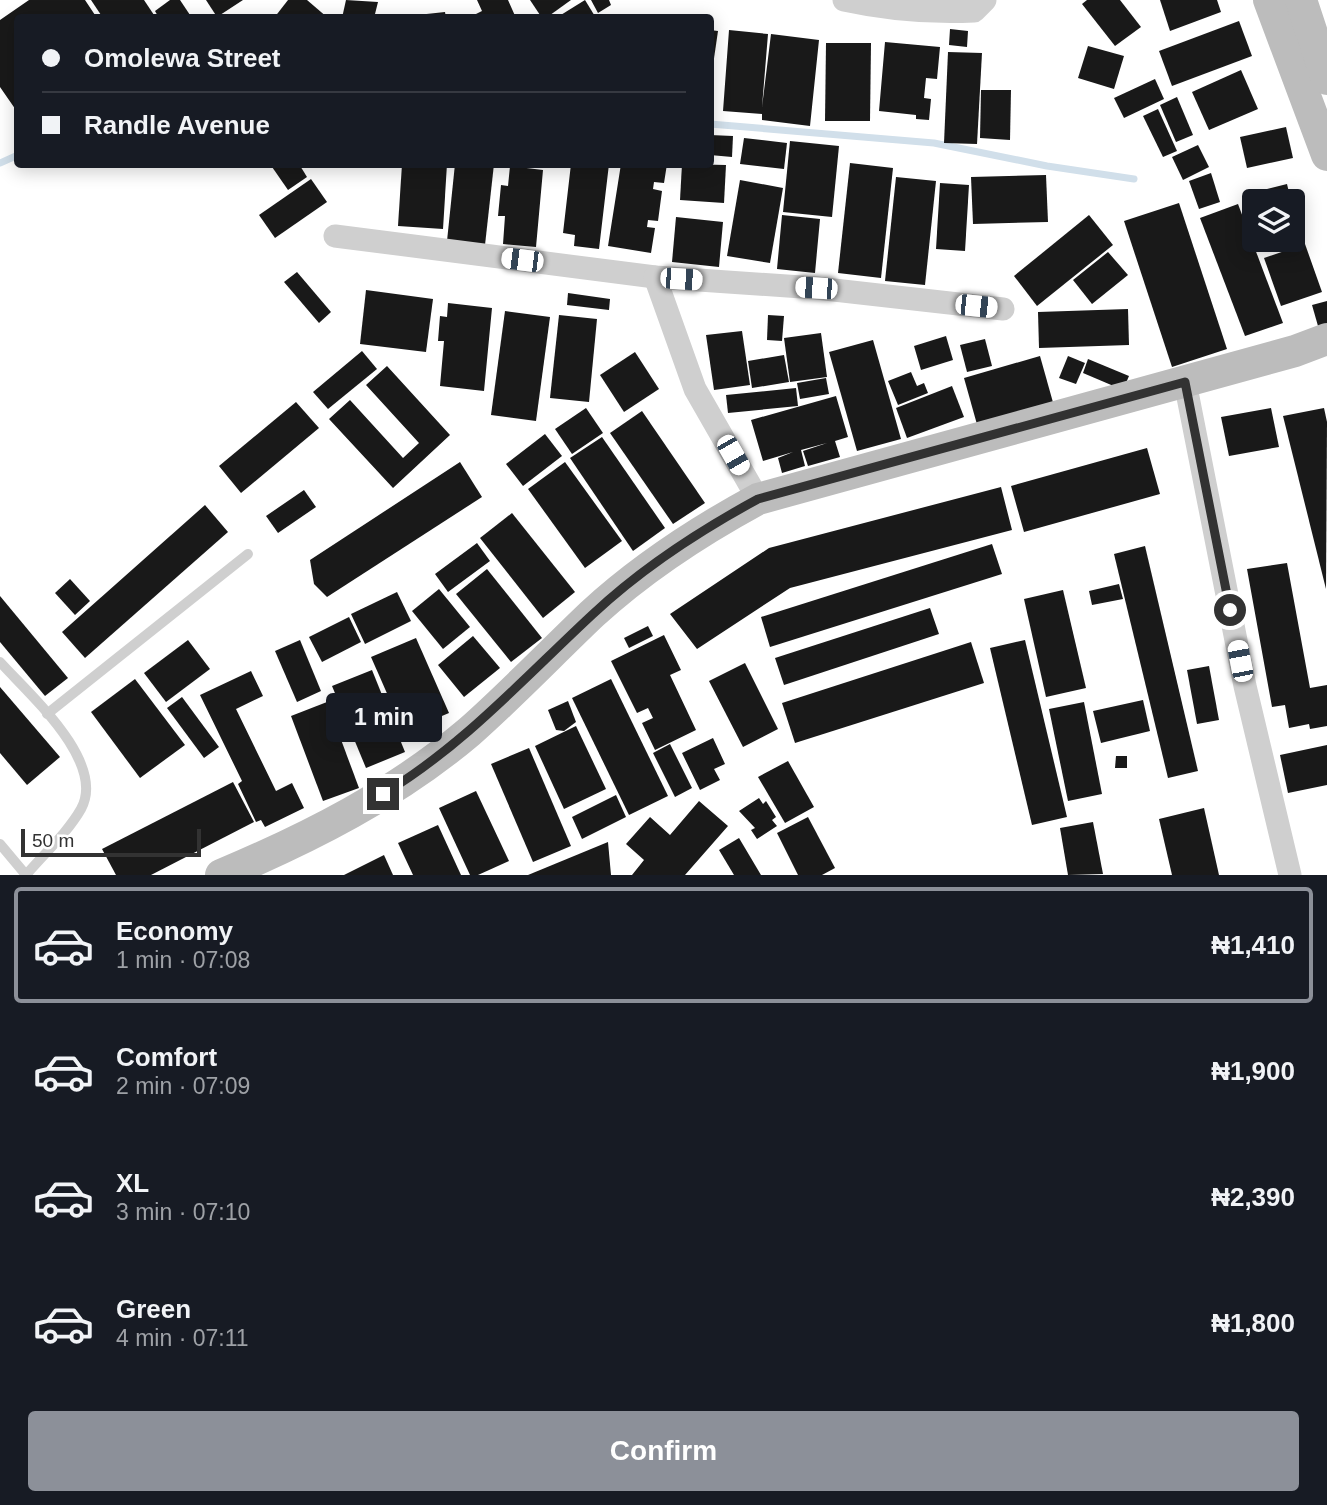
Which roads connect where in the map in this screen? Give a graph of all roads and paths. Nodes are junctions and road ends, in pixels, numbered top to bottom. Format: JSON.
{"nodes":[{"id":1,"x":844,"y":0,"type":"edge"},
{"id":2,"x":985,"y":0,"type":"edge"},
{"id":3,"x":1269,"y":0,"type":"edge"},
{"id":4,"x":1301,"y":0,"type":"edge"},
{"id":5,"x":1327,"y":79,"type":"edge"},
{"id":6,"x":1327,"y":155,"type":"edge"},
{"id":7,"x":335,"y":236,"type":"dead end"},
{"id":8,"x":655,"y":277,"type":"junction"},
{"id":9,"x":1003,"y":309,"type":"dead end"},
{"id":10,"x":1327,"y":339,"type":"edge"},
{"id":11,"x":1185,"y":382,"type":"junction"},
{"id":12,"x":758,"y":499,"type":"junction"},
{"id":13,"x":248,"y":554,"type":"dead end"},
{"id":14,"x":0,"y":662,"type":"edge"},
{"id":15,"x":47,"y":714,"type":"junction"},
{"id":16,"x":0,"y":844,"type":"edge"},
{"id":17,"x":235,"y":872,"type":"edge"},
{"id":18,"x":26,"y":875,"type":"edge"},
{"id":19,"x":1290,"y":875,"type":"edge"}],
"edges":[{"from":1,"to":2,"type":"street"},
{"from":3,"to":6,"type":"street"},
{"from":4,"to":5,"type":"street"},
{"from":7,"to":8,"type":"street"},
{"from":8,"to":9,"type":"street"},
{"from":8,"to":12,"type":"street"},
{"from":10,"to":11,"type":"street"},
{"from":11,"to":12,"type":"street"},
{"from":11,"to":19,"type":"street"},
{"from":12,"to":17,"type":"street"},
{"from":13,"to":15,"type":"lane"},
{"from":14,"to":15,"type":"lane"},
{"from":15,"to":18,"type":"lane"},
{"from":16,"to":18,"type":"lane"}]}
